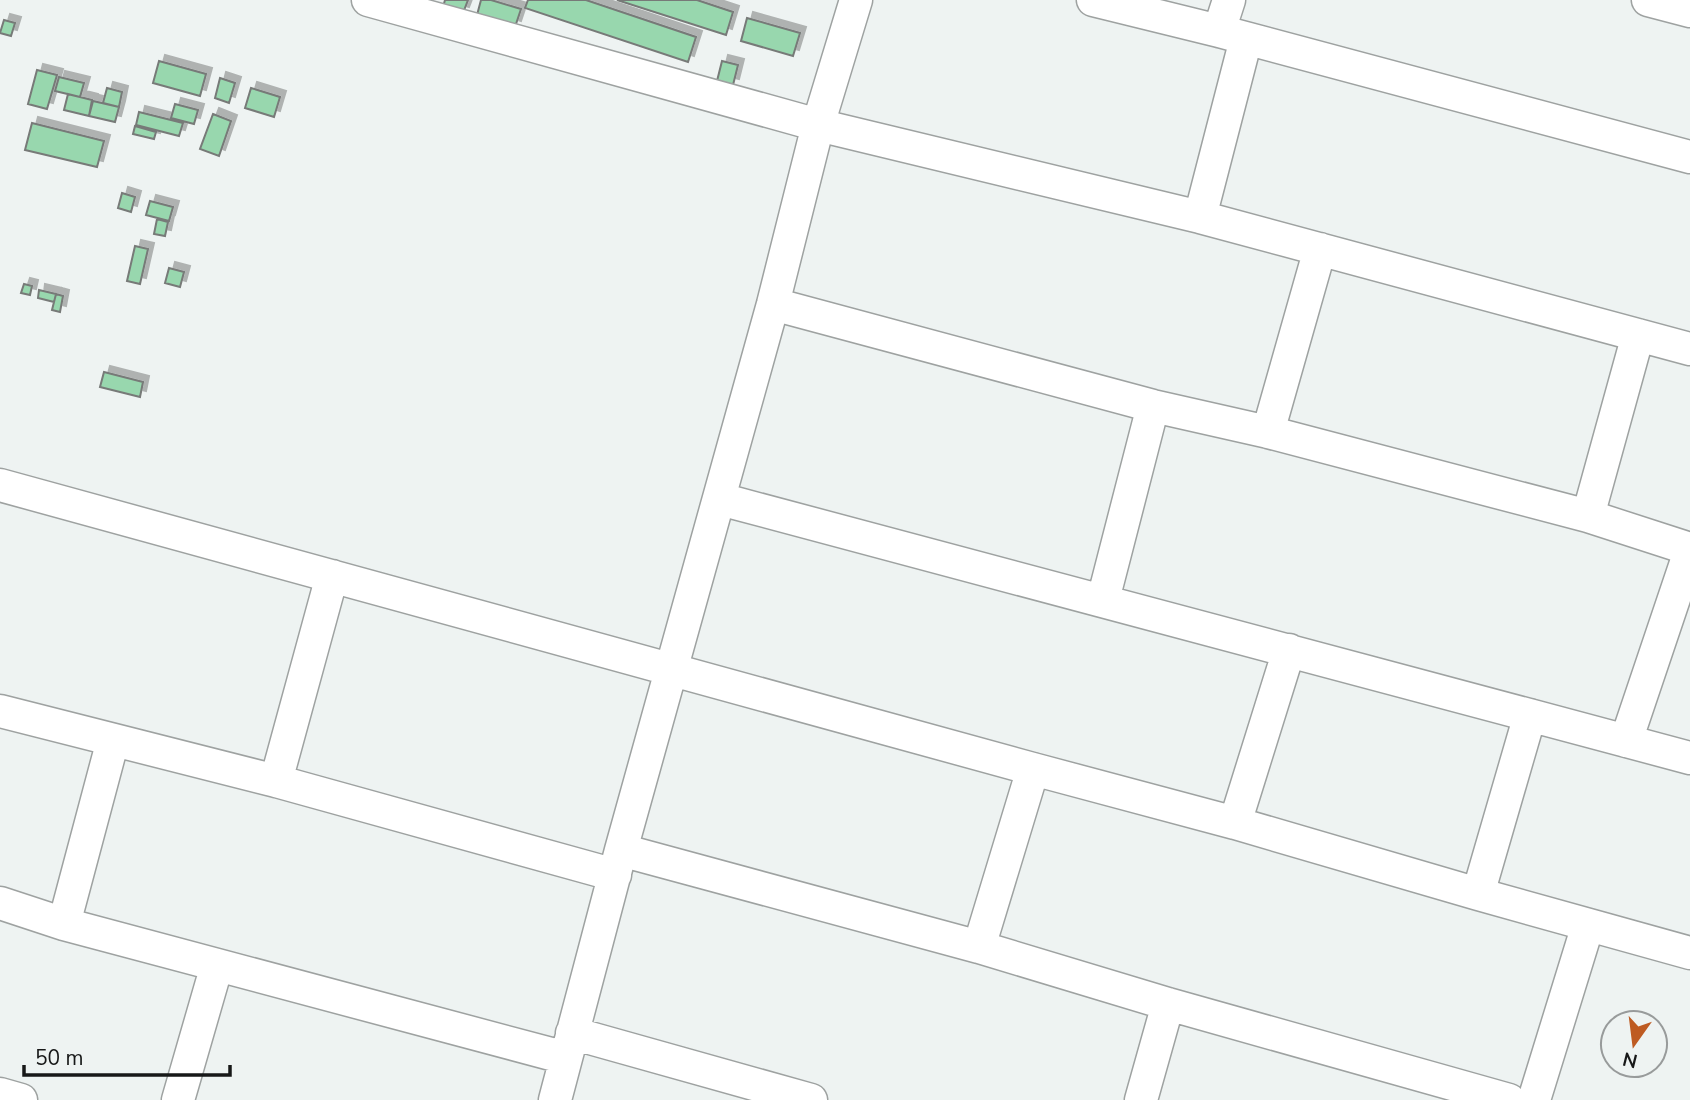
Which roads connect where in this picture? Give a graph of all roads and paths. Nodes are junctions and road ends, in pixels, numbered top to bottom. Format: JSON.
{"nodes":[{"id":1,"x":368,"y":0,"type":"edge"},
{"id":2,"x":856,"y":0,"type":"edge"},
{"id":3,"x":1093,"y":0,"type":"edge"},
{"id":4,"x":1229,"y":0,"type":"edge"},
{"id":5,"x":1648,"y":0,"type":"edge"},
{"id":6,"x":1690,"y":11,"type":"edge"},
{"id":7,"x":1233,"y":35,"type":"junction"},
{"id":8,"x":818,"y":125,"type":"junction"},
{"id":9,"x":1690,"y":157,"type":"edge"},
{"id":10,"x":1199,"y":217,"type":"junction"},
{"id":11,"x":1320,"y":249,"type":"junction"},
{"id":12,"x":773,"y":304,"type":"junction"},
{"id":13,"x":1638,"y":335,"type":"junction"},
{"id":14,"x":1690,"y":349,"type":"edge"},
{"id":15,"x":1153,"y":406,"type":"junction"},
{"id":16,"x":1268,"y":432,"type":"junction"},
{"id":17,"x":0,"y":485,"type":"edge"},
{"id":18,"x":720,"y":499,"type":"junction"},
{"id":19,"x":1588,"y":516,"type":"junction"},
{"id":20,"x":1690,"y":550,"type":"edge"},
{"id":21,"x":332,"y":576,"type":"junction"},
{"id":22,"x":1103,"y":600,"type":"junction"},
{"id":23,"x":1289,"y":650,"type":"junction"},
{"id":24,"x":671,"y":670,"type":"junction"},
{"id":25,"x":0,"y":711,"type":"edge"},
{"id":26,"x":1530,"y":715,"type":"junction"},
{"id":27,"x":113,"y":740,"type":"junction"},
{"id":28,"x":1626,"y":741,"type":"junction"},
{"id":29,"x":1690,"y":758,"type":"edge"},
{"id":30,"x":1033,"y":769,"type":"junction"},
{"id":31,"x":276,"y":781,"type":"junction"},
{"id":32,"x":1234,"y":823,"type":"junction"},
{"id":33,"x":618,"y":863,"type":"junction"},
{"id":34,"x":1478,"y":894,"type":"junction"},
{"id":35,"x":0,"y":903,"type":"edge"},
{"id":36,"x":64,"y":924,"type":"junction"},
{"id":37,"x":1588,"y":925,"type":"junction"},
{"id":38,"x":979,"y":947,"type":"junction"},
{"id":39,"x":1690,"y":953,"type":"edge"},
{"id":40,"x":217,"y":965,"type":"junction"},
{"id":41,"x":1168,"y":1004,"type":"junction"},
{"id":42,"x":569,"y":1046,"type":"junction"},
{"id":43,"x":1422,"y":1088,"type":"edge"},
{"id":44,"x":0,"y":1094,"type":"edge"},
{"id":45,"x":21,"y":1100,"type":"edge"},
{"id":46,"x":178,"y":1100,"type":"edge"},
{"id":47,"x":555,"y":1100,"type":"edge"},
{"id":48,"x":811,"y":1100,"type":"edge"},
{"id":49,"x":1141,"y":1100,"type":"edge"},
{"id":50,"x":1509,"y":1100,"type":"edge"},
{"id":51,"x":1534,"y":1100,"type":"edge"}],
"edges":[{"from":1,"to":8,"type":"street"},
{"from":2,"to":8,"type":"street"},
{"from":3,"to":7,"type":"street"},
{"from":4,"to":7,"type":"street"},
{"from":5,"to":6,"type":"street"},
{"from":7,"to":9,"type":"street"},
{"from":7,"to":10,"type":"street"},
{"from":8,"to":10,"type":"street"},
{"from":8,"to":12,"type":"street"},
{"from":10,"to":11,"type":"street"},
{"from":11,"to":13,"type":"street"},
{"from":11,"to":16,"type":"street"},
{"from":12,"to":15,"type":"street"},
{"from":12,"to":18,"type":"street"},
{"from":13,"to":14,"type":"street"},
{"from":13,"to":19,"type":"street"},
{"from":15,"to":16,"type":"street"},
{"from":15,"to":22,"type":"street"},
{"from":16,"to":19,"type":"street"},
{"from":17,"to":21,"type":"street"},
{"from":18,"to":22,"type":"street"},
{"from":18,"to":24,"type":"street"},
{"from":19,"to":20,"type":"street"},
{"from":20,"to":28,"type":"street"},
{"from":21,"to":24,"type":"street"},
{"from":21,"to":31,"type":"street"},
{"from":22,"to":23,"type":"street"},
{"from":23,"to":26,"type":"street"},
{"from":23,"to":32,"type":"street"},
{"from":24,"to":30,"type":"street"},
{"from":24,"to":33,"type":"street"},
{"from":25,"to":27,"type":"street"},
{"from":26,"to":28,"type":"street"},
{"from":26,"to":34,"type":"street"},
{"from":27,"to":31,"type":"street"},
{"from":27,"to":36,"type":"street"},
{"from":28,"to":29,"type":"street"},
{"from":30,"to":32,"type":"street"},
{"from":30,"to":38,"type":"street"},
{"from":31,"to":33,"type":"street"},
{"from":32,"to":34,"type":"street"},
{"from":33,"to":38,"type":"street"},
{"from":33,"to":42,"type":"street"},
{"from":34,"to":37,"type":"street"},
{"from":35,"to":36,"type":"street"},
{"from":36,"to":40,"type":"street"},
{"from":37,"to":39,"type":"street"},
{"from":37,"to":51,"type":"street"},
{"from":38,"to":41,"type":"street"},
{"from":40,"to":42,"type":"street"},
{"from":40,"to":46,"type":"street"},
{"from":41,"to":43,"type":"street"},
{"from":41,"to":49,"type":"street"},
{"from":42,"to":47,"type":"street"},
{"from":42,"to":48,"type":"street"},
{"from":43,"to":50,"type":"street"},
{"from":44,"to":45,"type":"street"}]}
